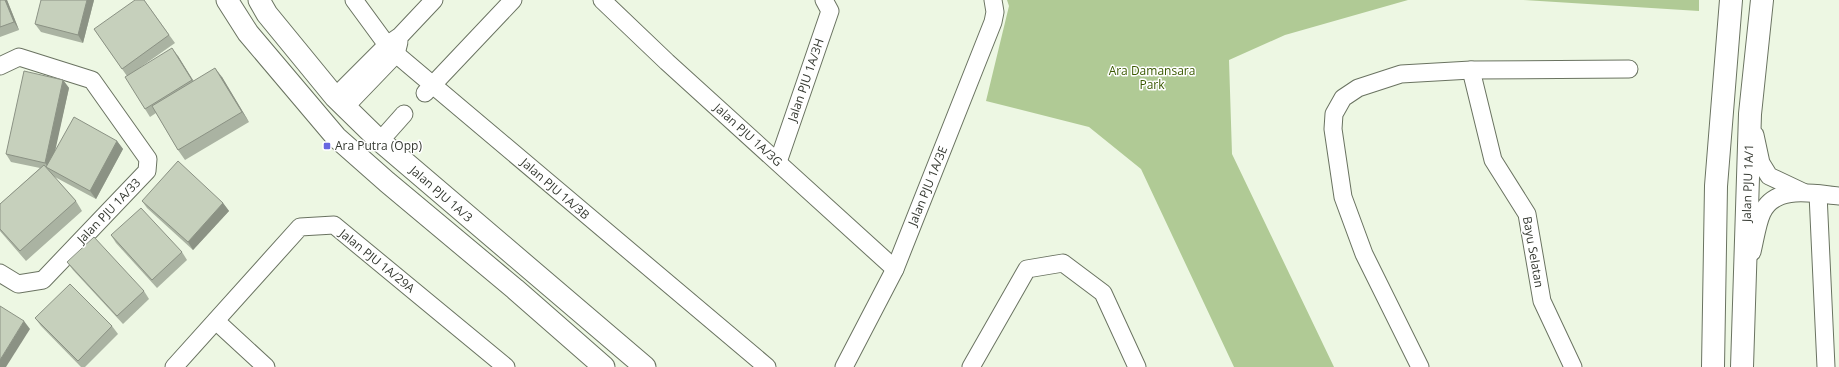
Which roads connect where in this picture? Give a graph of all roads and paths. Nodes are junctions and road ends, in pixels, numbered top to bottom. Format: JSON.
{"nodes":[{"id":1,"x":227,"y":0,"type":"edge"},
{"id":2,"x":259,"y":0,"type":"edge"},
{"id":3,"x":354,"y":0,"type":"edge"},
{"id":4,"x":434,"y":0,"type":"edge"},
{"id":5,"x":513,"y":0,"type":"edge"},
{"id":6,"x":602,"y":0,"type":"edge"},
{"id":7,"x":824,"y":0,"type":"edge"},
{"id":8,"x":993,"y":0,"type":"edge"},
{"id":9,"x":1731,"y":0,"type":"edge"},
{"id":10,"x":1762,"y":0,"type":"edge"},
{"id":11,"x":394,"y":45,"type":"junction"},
{"id":12,"x":0,"y":66,"type":"edge"},
{"id":13,"x":1629,"y":69,"type":"dead end"},
{"id":14,"x":1471,"y":70,"type":"junction"},
{"id":15,"x":430,"y":89,"type":"junction"},
{"id":16,"x":340,"y":102,"type":"junction"},
{"id":17,"x":404,"y":114,"type":"dead end"},
{"id":18,"x":1750,"y":114,"type":"junction"},
{"id":19,"x":380,"y":141,"type":"junction"},
{"id":20,"x":778,"y":162,"type":"junction"},
{"id":21,"x":1810,"y":193,"type":"junction"},
{"id":22,"x":1839,"y":196,"type":"edge"},
{"id":23,"x":895,"y":269,"type":"junction"},
{"id":24,"x":0,"y":273,"type":"edge"},
{"id":25,"x":1746,"y":280,"type":"junction"},
{"id":26,"x":216,"y":321,"type":"junction"},
{"id":27,"x":174,"y":367,"type":"edge"},
{"id":28,"x":266,"y":367,"type":"edge"},
{"id":29,"x":506,"y":367,"type":"edge"},
{"id":30,"x":604,"y":367,"type":"edge"},
{"id":31,"x":645,"y":367,"type":"edge"},
{"id":32,"x":766,"y":367,"type":"edge"},
{"id":33,"x":844,"y":367,"type":"edge"},
{"id":34,"x":970,"y":367,"type":"edge"},
{"id":35,"x":1137,"y":367,"type":"edge"},
{"id":36,"x":1420,"y":367,"type":"edge"},
{"id":37,"x":1573,"y":367,"type":"edge"},
{"id":38,"x":1713,"y":367,"type":"edge"},
{"id":39,"x":1742,"y":367,"type":"edge"},
{"id":40,"x":1826,"y":367,"type":"edge"}],
"edges":[{"from":1,"to":30,"type":"street","name":"Jalan PJU 1A/3"},
{"from":2,"to":16,"type":"street","name":"Jalan PJU 1A/3"},
{"from":3,"to":11,"type":"street","name":"Jalan PJU 1A/3B"},
{"from":4,"to":11,"type":"street"},
{"from":5,"to":15,"type":"street"},
{"from":6,"to":20,"type":"street","name":"Jalan PJU 1A/3G"},
{"from":7,"to":20,"type":"street","name":"Jalan PJU 1A/3H"},
{"from":8,"to":23,"type":"street","name":"Jalan PJU 1A/3E"},
{"from":9,"to":38,"type":"main road"},
{"from":10,"to":18,"type":"main road","name":"Jalan PJU 1A/1"},
{"from":11,"to":15,"type":"street","name":"Jalan PJU 1A/3B"},
{"from":11,"to":16,"type":"street"},
{"from":12,"to":24,"type":"street","name":"Jalan PJU 1A/33"},
{"from":13,"to":14,"type":"street"},
{"from":14,"to":36,"type":"street"},
{"from":14,"to":37,"type":"street","name":"Bayu Selatan"},
{"from":15,"to":32,"type":"street","name":"Jalan PJU 1A/3B"},
{"from":16,"to":19,"type":"street","name":"Jalan PJU 1A/3"},
{"from":17,"to":19,"type":"street"},
{"from":18,"to":21,"type":"street"},
{"from":18,"to":25,"type":"main road","name":"Jalan PJU 1A/1"},
{"from":19,"to":31,"type":"street","name":"Jalan PJU 1A/3"},
{"from":20,"to":23,"type":"street","name":"Jalan PJU 1A/3G"},
{"from":21,"to":22,"type":"street"},
{"from":21,"to":25,"type":"street"},
{"from":21,"to":40,"type":"street"},
{"from":23,"to":33,"type":"street","name":"Jalan PJU 1A/3E"},
{"from":25,"to":39,"type":"main road","name":"Jalan PJU 1A/1"},
{"from":26,"to":27,"type":"street","name":"Jalan PJU 1A/29A"},
{"from":26,"to":28,"type":"street"},
{"from":26,"to":29,"type":"street","name":"Jalan PJU 1A/29A"},
{"from":34,"to":35,"type":"street"}]}
